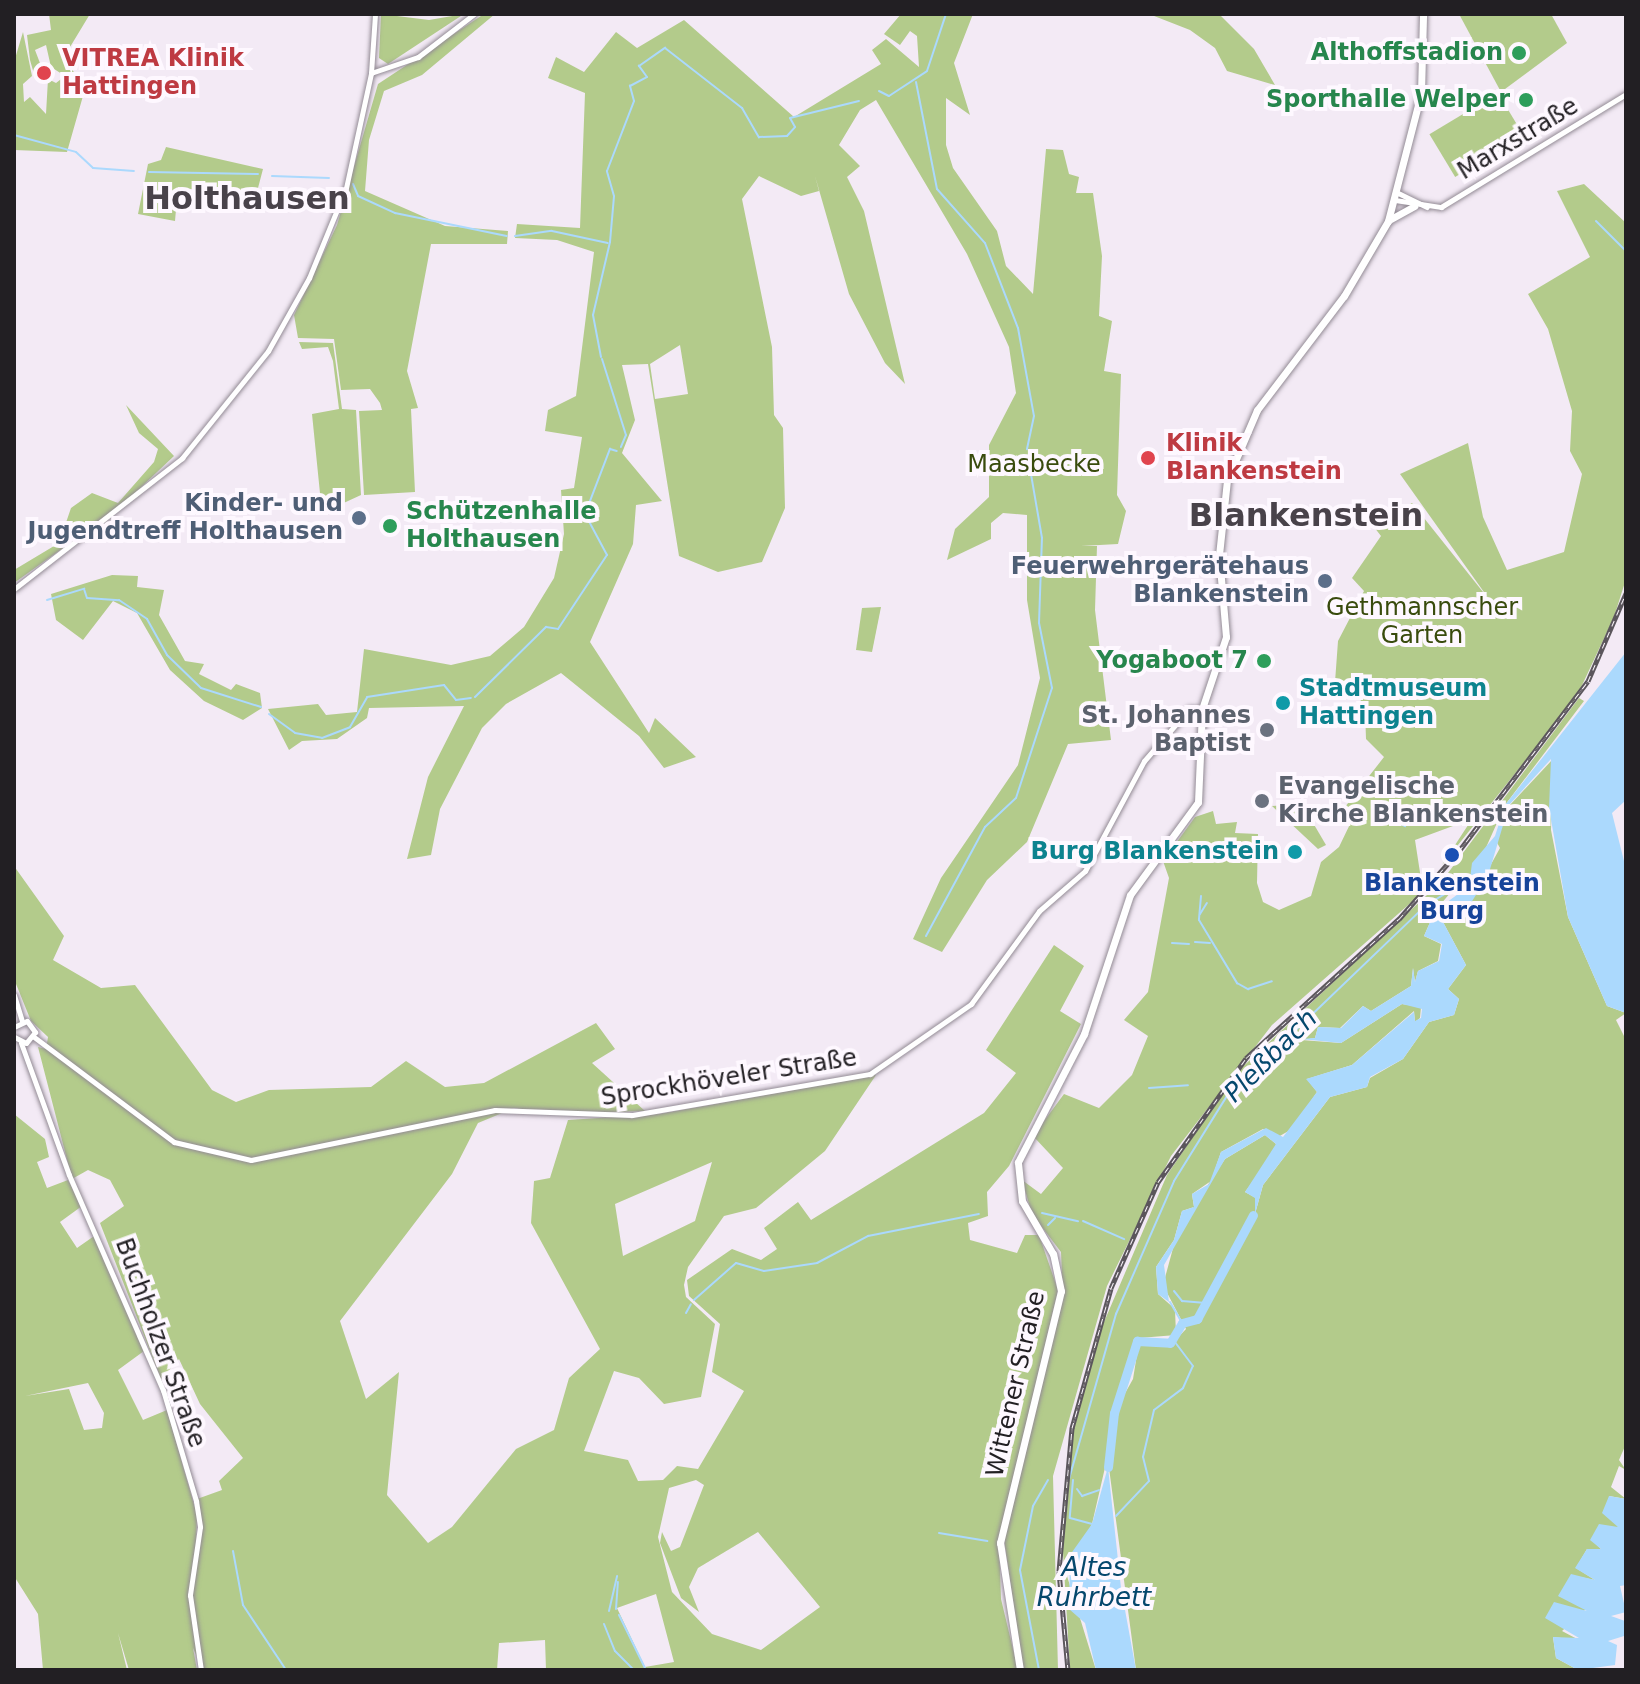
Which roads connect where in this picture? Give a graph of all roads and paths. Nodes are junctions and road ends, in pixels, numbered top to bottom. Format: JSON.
{"nodes":[{"id":1,"x":375,"y":14,"type":"edge"},
{"id":2,"x":474,"y":14,"type":"edge"},
{"id":3,"x":1423,"y":14,"type":"edge"},
{"id":4,"x":371,"y":73,"type":"junction"},
{"id":5,"x":1626,"y":94,"type":"edge"},
{"id":6,"x":1396,"y":196,"type":"junction"},
{"id":7,"x":1414,"y":206,"type":"junction"},
{"id":8,"x":1427,"y":207,"type":"junction"},
{"id":9,"x":1388,"y":221,"type":"junction"},
{"id":10,"x":14,"y":589,"type":"edge"},
{"id":11,"x":1202,"y":709,"type":"junction"},
{"id":12,"x":14,"y":995,"type":"edge"},
{"id":13,"x":22,"y":1021,"type":"junction"},
{"id":14,"x":14,"y":1027,"type":"edge"},
{"id":15,"x":14,"y":1037,"type":"edge"},
{"id":16,"x":34,"y":1037,"type":"junction"},
{"id":17,"x":21,"y":1043,"type":"junction"},
{"id":18,"x":201,"y":1670,"type":"edge"},
{"id":19,"x":1020,"y":1670,"type":"edge"}],
"edges":[{"from":1,"to":4,"type":"street"},
{"from":2,"to":4,"type":"street"},
{"from":3,"to":6,"type":"main road","name":"Wittener Straße"},
{"from":4,"to":10,"type":"street"},
{"from":5,"to":8,"type":"street","name":"Marxstraße"},
{"from":6,"to":7,"type":"street","name":"Marxstraße"},
{"from":6,"to":8,"type":"street"},
{"from":6,"to":9,"type":"main road","name":"Wittener Straße"},
{"from":7,"to":8,"type":"street","name":"Marxstraße"},
{"from":7,"to":9,"type":"main road"},
{"from":9,"to":11,"type":"main road","name":"Wittener Straße"},
{"from":11,"to":16,"type":"street","name":"Sprockhöveler Straße"},
{"from":11,"to":19,"type":"main road","name":"Wittener Straße"},
{"from":12,"to":13,"type":"street"},
{"from":13,"to":14,"type":"street"},
{"from":13,"to":16,"type":"street","name":"Sprockhöveler Straße"},
{"from":15,"to":17,"type":"street"},
{"from":16,"to":17,"type":"street"},
{"from":17,"to":18,"type":"street","name":"Buchholzer Straße"}]}
